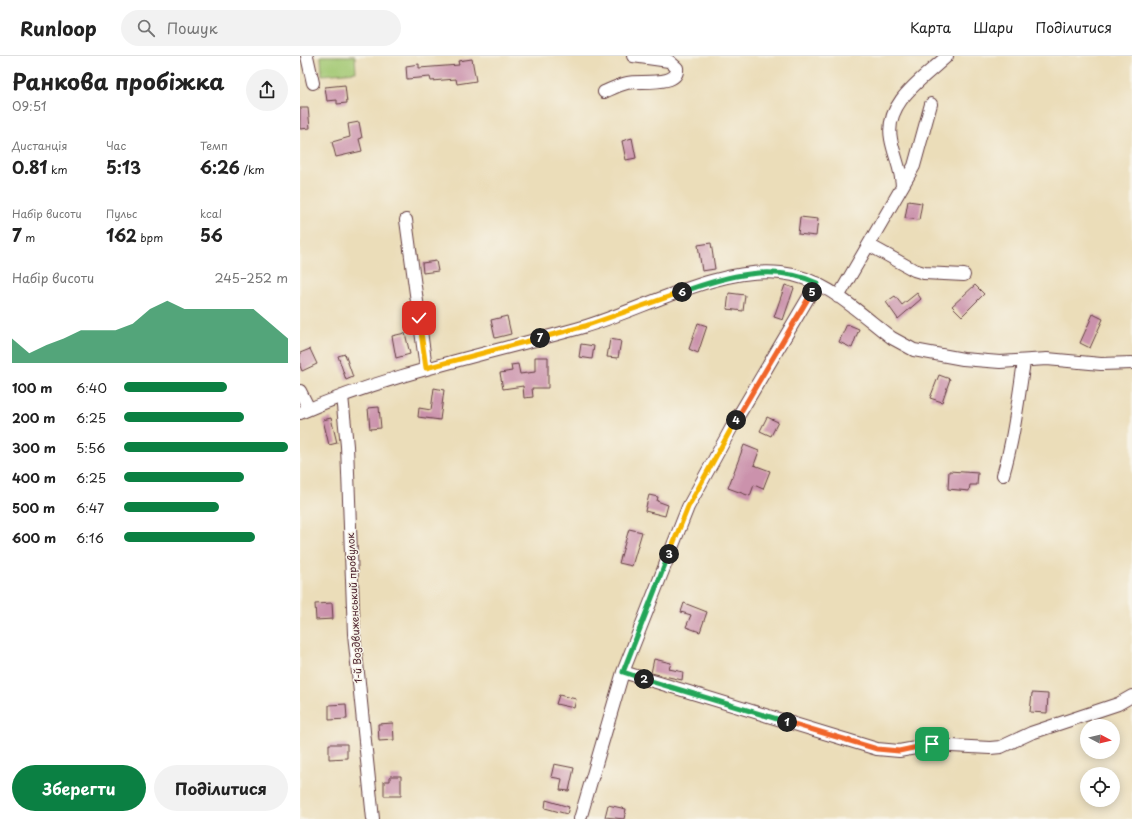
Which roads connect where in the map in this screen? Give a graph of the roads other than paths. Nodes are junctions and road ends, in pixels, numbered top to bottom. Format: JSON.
{"nodes":[{"id":1,"x":307,"y":56,"type":"edge"},
{"id":2,"x":633,"y":56,"type":"edge"},
{"id":3,"x":948,"y":56,"type":"edge"},
{"id":4,"x":313,"y":82,"type":"dead end"},
{"id":5,"x":604,"y":92,"type":"dead end"},
{"id":6,"x":930,"y":104,"type":"dead end"},
{"id":7,"x":902,"y":188,"type":"junction"},
{"id":8,"x":406,"y":220,"type":"dead end"},
{"id":9,"x":869,"y":245,"type":"junction"},
{"id":10,"x":964,"y":275,"type":"dead end"},
{"id":11,"x":817,"y":283,"type":"junction"},
{"id":12,"x":838,"y":297,"type":"junction"},
{"id":13,"x":1024,"y":362,"type":"junction"},
{"id":14,"x":1132,"y":364,"type":"edge"},
{"id":15,"x":426,"y":368,"type":"junction"},
{"id":16,"x":300,"y":392,"type":"edge"},
{"id":17,"x":342,"y":396,"type":"junction"},
{"id":18,"x":304,"y":411,"type":"edge"},
{"id":19,"x":1003,"y":475,"type":"dead end"},
{"id":20,"x":623,"y":672,"type":"junction"},
{"id":21,"x":1132,"y":696,"type":"edge"},
{"id":22,"x":373,"y":819,"type":"edge"},
{"id":23,"x":580,"y":819,"type":"edge"}],
"edges":[{"from":1,"to":4,"type":"street"},
{"from":2,"to":5,"type":"street"},
{"from":3,"to":7,"type":"street"},
{"from":6,"to":7,"type":"street"},
{"from":7,"to":9,"type":"street"},
{"from":8,"to":15,"type":"street"},
{"from":9,"to":10,"type":"street"},
{"from":9,"to":12,"type":"street"},
{"from":11,"to":12,"type":"street"},
{"from":11,"to":15,"type":"street"},
{"from":11,"to":20,"type":"street"},
{"from":12,"to":13,"type":"street"},
{"from":13,"to":14,"type":"street"},
{"from":13,"to":19,"type":"street"},
{"from":15,"to":17,"type":"street"},
{"from":16,"to":18,"type":"street"},
{"from":17,"to":18,"type":"street"},
{"from":17,"to":22,"type":"street","name":"1-й Воздвиженський провулок"},
{"from":20,"to":21,"type":"street"},
{"from":20,"to":23,"type":"street"}]}
